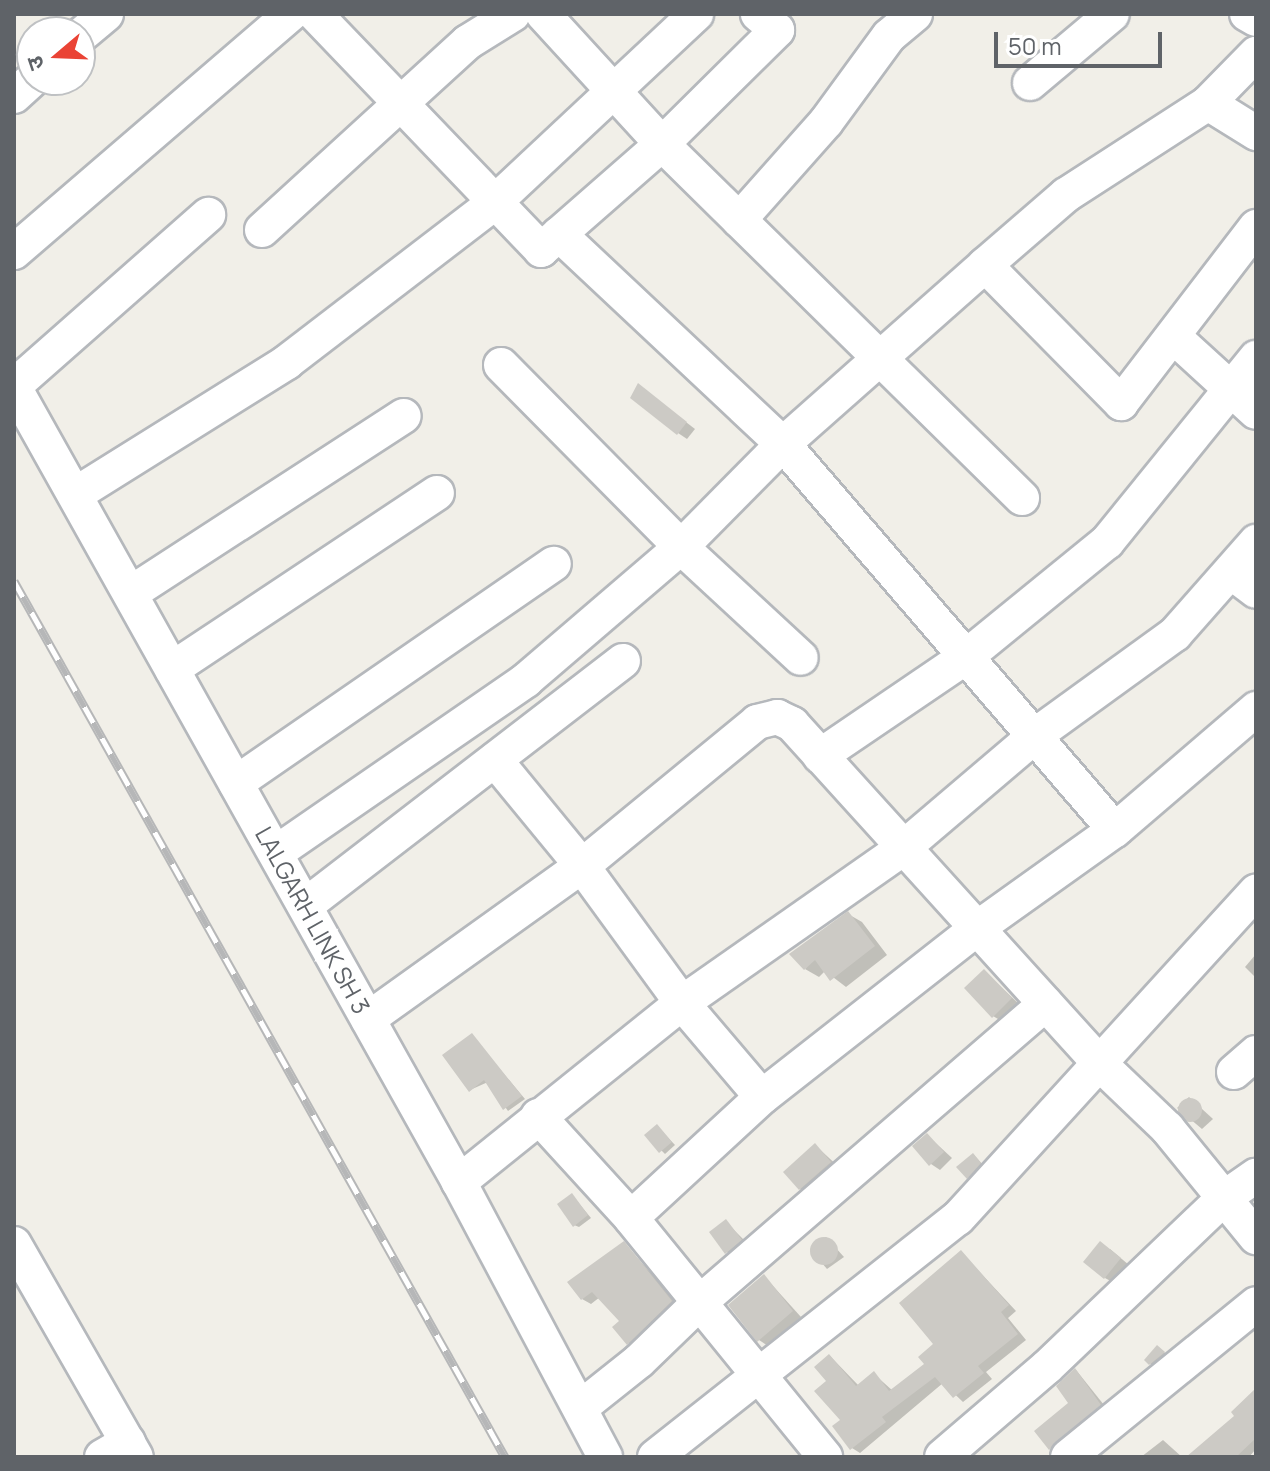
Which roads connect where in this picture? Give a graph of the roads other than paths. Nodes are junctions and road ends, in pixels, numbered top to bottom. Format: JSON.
{"nodes":[{"id":1,"x":291,"y":14,"type":"edge"},
{"id":2,"x":315,"y":14,"type":"edge"},
{"id":3,"x":513,"y":14,"type":"edge"},
{"id":4,"x":543,"y":14,"type":"edge"},
{"id":5,"x":696,"y":14,"type":"edge"},
{"id":6,"x":758,"y":14,"type":"edge"},
{"id":7,"x":915,"y":14,"type":"edge"},
{"id":8,"x":1112,"y":14,"type":"edge"},
{"id":9,"x":1247,"y":14,"type":"edge"},
{"id":10,"x":1256,"y":19,"type":"edge"},
{"id":11,"x":1256,"y":54,"type":"edge"},
{"id":12,"x":1030,"y":83,"type":"dead end"},
{"id":13,"x":614,"y":94,"type":"junction"},
{"id":14,"x":1208,"y":103,"type":"junction"},
{"id":15,"x":400,"y":105,"type":"junction"},
{"id":16,"x":1256,"y":133,"type":"edge"},
{"id":17,"x":662,"y":144,"type":"junction"},
{"id":18,"x":494,"y":203,"type":"junction"},
{"id":19,"x":208,"y":215,"type":"dead end"},
{"id":20,"x":739,"y":220,"type":"junction"},
{"id":21,"x":1256,"y":227,"type":"edge"},
{"id":22,"x":262,"y":230,"type":"dead end"},
{"id":23,"x":559,"y":234,"type":"junction"},
{"id":24,"x":14,"y":252,"type":"edge"},
{"id":25,"x":985,"y":265,"type":"junction"},
{"id":26,"x":1174,"y":337,"type":"junction"},
{"id":27,"x":1256,"y":358,"type":"edge"},
{"id":28,"x":878,"y":359,"type":"junction"},
{"id":29,"x":501,"y":365,"type":"dead end"},
{"id":30,"x":14,"y":386,"type":"edge"},
{"id":31,"x":1244,"y":403,"type":"edge"},
{"id":32,"x":404,"y":416,"type":"dead end"},
{"id":33,"x":783,"y":444,"type":"junction"},
{"id":34,"x":437,"y":493,"type":"dead end"},
{"id":35,"x":76,"y":494,"type":"junction"},
{"id":36,"x":1022,"y":498,"type":"dead end"},
{"id":37,"x":1256,"y":542,"type":"edge"},
{"id":38,"x":681,"y":547,"type":"junction"},
{"id":39,"x":554,"y":564,"type":"dead end"},
{"id":40,"x":1244,"y":582,"type":"edge"},
{"id":41,"x":131,"y":593,"type":"junction"},
{"id":42,"x":967,"y":656,"type":"junction"},
{"id":43,"x":801,"y":658,"type":"dead end"},
{"id":44,"x":623,"y":661,"type":"dead end"},
{"id":45,"x":172,"y":669,"type":"junction"},
{"id":46,"x":1256,"y":709,"type":"edge"},
{"id":47,"x":1037,"y":734,"type":"junction"},
{"id":48,"x":820,"y":756,"type":"junction"},
{"id":49,"x":495,"y":760,"type":"junction"},
{"id":50,"x":236,"y":783,"type":"junction"},
{"id":51,"x":1115,"y":830,"type":"junction"},
{"id":52,"x":902,"y":849,"type":"junction"},
{"id":53,"x":277,"y":852,"type":"junction"},
{"id":54,"x":582,"y":866,"type":"junction"},
{"id":55,"x":1256,"y":892,"type":"edge"},
{"id":56,"x":306,"y":905,"type":"junction"},
{"id":57,"x":976,"y":929,"type":"junction"},
{"id":58,"x":682,"y":1003,"type":"junction"},
{"id":59,"x":1046,"y":1004,"type":"junction"},
{"id":60,"x":368,"y":1019,"type":"junction"},
{"id":61,"x":1100,"y":1064,"type":"junction"},
{"id":62,"x":762,"y":1097,"type":"junction"},
{"id":63,"x":538,"y":1116,"type":"junction"},
{"id":64,"x":1256,"y":1176,"type":"edge"},
{"id":65,"x":459,"y":1182,"type":"junction"},
{"id":66,"x":1224,"y":1198,"type":"junction"},
{"id":67,"x":631,"y":1218,"type":"junction"},
{"id":68,"x":1256,"y":1237,"type":"edge"},
{"id":69,"x":14,"y":1244,"type":"edge"},
{"id":70,"x":699,"y":1303,"type":"junction"},
{"id":71,"x":1256,"y":1304,"type":"edge"},
{"id":72,"x":758,"y":1379,"type":"junction"},
{"id":73,"x":580,"y":1408,"type":"junction"},
{"id":74,"x":122,"y":1452,"type":"edge"},
{"id":75,"x":605,"y":1457,"type":"edge"},
{"id":76,"x":655,"y":1457,"type":"edge"},
{"id":77,"x":825,"y":1457,"type":"edge"},
{"id":78,"x":942,"y":1457,"type":"edge"},
{"id":79,"x":1068,"y":1457,"type":"edge"}],
"edges":[{"from":1,"to":24,"type":"street"},
{"from":2,"to":15,"type":"street"},
{"from":3,"to":15,"type":"street"},
{"from":4,"to":13,"type":"street"},
{"from":5,"to":13,"type":"street"},
{"from":6,"to":17,"type":"street"},
{"from":7,"to":20,"type":"street"},
{"from":8,"to":12,"type":"street"},
{"from":9,"to":10,"type":"street"},
{"from":11,"to":14,"type":"street"},
{"from":13,"to":17,"type":"street"},
{"from":13,"to":18,"type":"street"},
{"from":14,"to":16,"type":"street"},
{"from":14,"to":25,"type":"street"},
{"from":15,"to":18,"type":"street"},
{"from":15,"to":22,"type":"street"},
{"from":17,"to":20,"type":"street"},
{"from":17,"to":23,"type":"street"},
{"from":18,"to":23,"type":"street"},
{"from":18,"to":35,"type":"street"},
{"from":19,"to":30,"type":"street"},
{"from":20,"to":28,"type":"street"},
{"from":21,"to":26,"type":"street"},
{"from":23,"to":33,"type":"street"},
{"from":25,"to":26,"type":"street"},
{"from":25,"to":28,"type":"street"},
{"from":26,"to":31,"type":"street"},
{"from":27,"to":31,"type":"street"},
{"from":28,"to":33,"type":"street"},
{"from":28,"to":36,"type":"street"},
{"from":29,"to":38,"type":"street"},
{"from":30,"to":35,"type":"street","name":"LALGARH LINK SH 3"},
{"from":31,"to":42,"type":"street"},
{"from":32,"to":41,"type":"street"},
{"from":33,"to":38,"type":"street"},
{"from":33,"to":42,"type":"street"},
{"from":34,"to":45,"type":"street"},
{"from":35,"to":41,"type":"street","name":"LALGARH LINK SH 3"},
{"from":37,"to":40,"type":"street"},
{"from":38,"to":43,"type":"street"},
{"from":38,"to":53,"type":"street"},
{"from":39,"to":50,"type":"street"},
{"from":40,"to":47,"type":"street"},
{"from":41,"to":45,"type":"street","name":"LALGARH LINK SH 3"},
{"from":42,"to":47,"type":"street"},
{"from":42,"to":48,"type":"street"},
{"from":44,"to":49,"type":"street"},
{"from":45,"to":50,"type":"street","name":"LALGARH LINK SH 3"},
{"from":46,"to":51,"type":"street"},
{"from":47,"to":51,"type":"street"},
{"from":47,"to":52,"type":"street"},
{"from":48,"to":52,"type":"street"},
{"from":48,"to":54,"type":"street"},
{"from":49,"to":54,"type":"street"},
{"from":49,"to":56,"type":"street"},
{"from":50,"to":53,"type":"street","name":"LALGARH LINK SH 3"},
{"from":51,"to":57,"type":"street"},
{"from":52,"to":57,"type":"street"},
{"from":52,"to":58,"type":"street"},
{"from":53,"to":56,"type":"street","name":"LALGARH LINK SH 3"},
{"from":54,"to":58,"type":"street"},
{"from":54,"to":60,"type":"street"},
{"from":55,"to":61,"type":"street"},
{"from":56,"to":60,"type":"street","name":"LALGARH LINK SH 3"},
{"from":57,"to":59,"type":"street"},
{"from":57,"to":62,"type":"street"},
{"from":58,"to":62,"type":"street"},
{"from":58,"to":63,"type":"street"},
{"from":59,"to":61,"type":"street"},
{"from":59,"to":70,"type":"street"},
{"from":60,"to":65,"type":"street","name":"LALGARH LINK SH 3"},
{"from":61,"to":66,"type":"street"},
{"from":61,"to":72,"type":"street"},
{"from":62,"to":67,"type":"street"},
{"from":63,"to":65,"type":"street"},
{"from":63,"to":67,"type":"street"},
{"from":64,"to":66,"type":"street"},
{"from":65,"to":73,"type":"street","name":"LALGARH LINK SH 3"},
{"from":66,"to":68,"type":"street"},
{"from":66,"to":78,"type":"street"},
{"from":67,"to":70,"type":"street"},
{"from":69,"to":74,"type":"street"},
{"from":70,"to":72,"type":"street"},
{"from":70,"to":73,"type":"street"},
{"from":71,"to":79,"type":"street"},
{"from":72,"to":76,"type":"street"},
{"from":72,"to":77,"type":"street"},
{"from":73,"to":75,"type":"street","name":"LALGARH LINK SH 3"}]}
